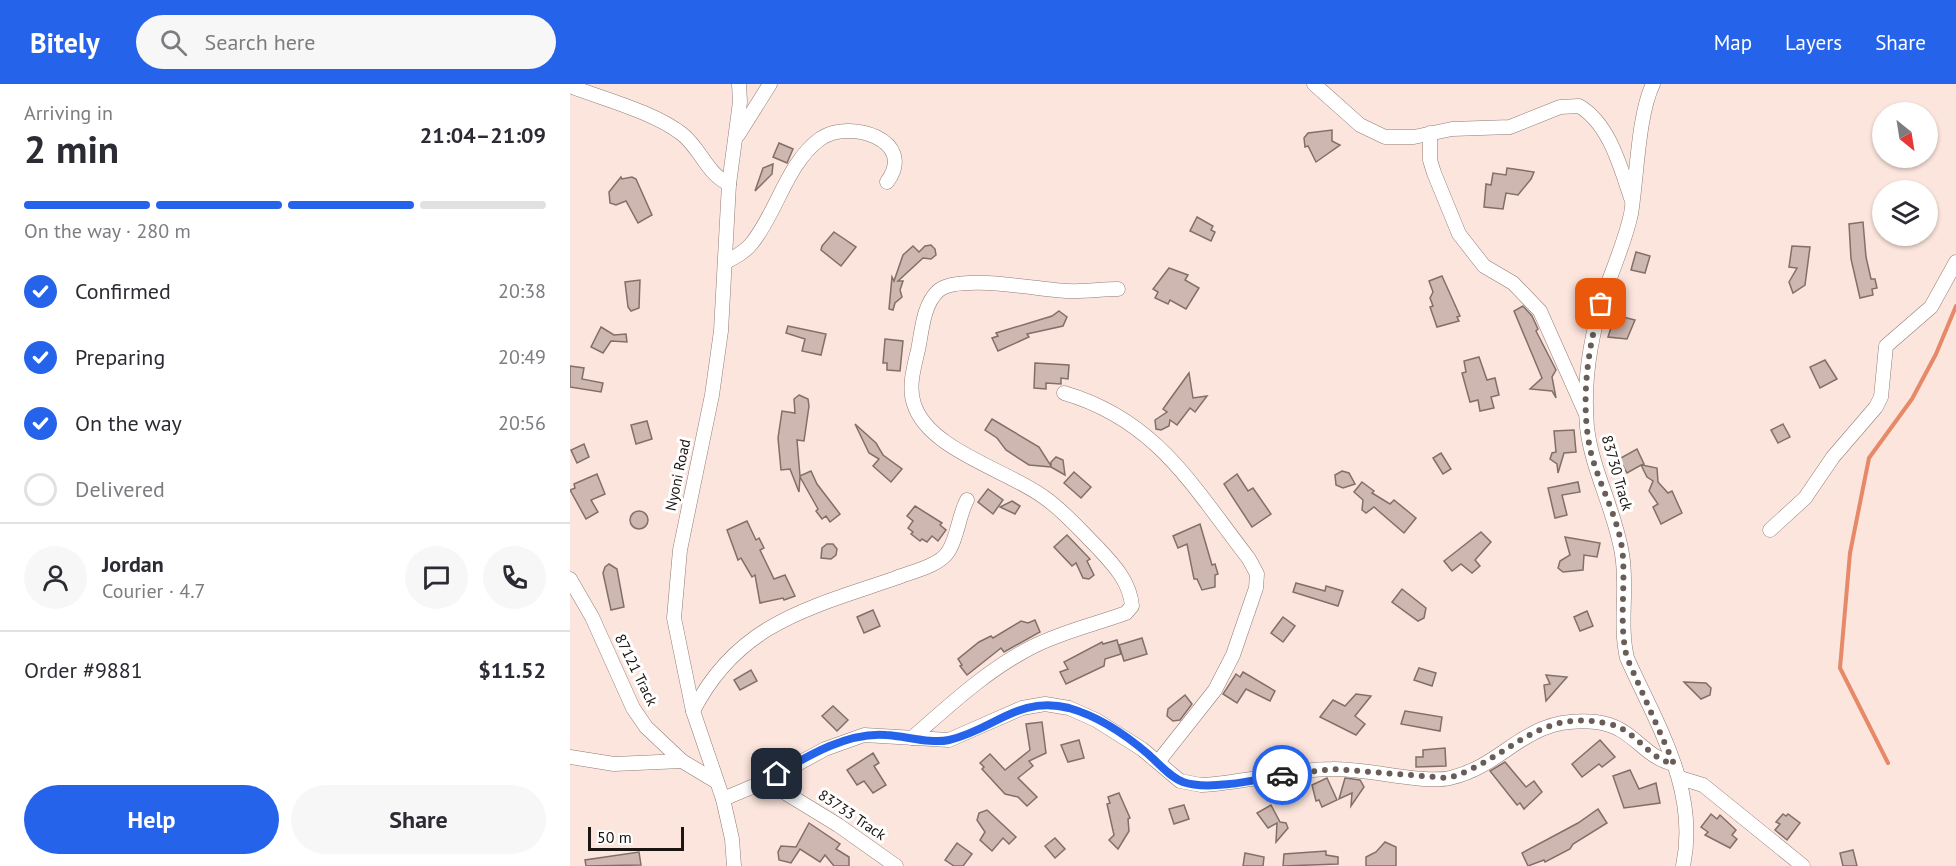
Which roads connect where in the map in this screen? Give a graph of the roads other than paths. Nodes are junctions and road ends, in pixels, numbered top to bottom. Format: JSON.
{"nodes":[{"id":1,"x":739,"y":84,"type":"edge"},
{"id":2,"x":770,"y":84,"type":"edge"},
{"id":3,"x":1314,"y":84,"type":"edge"},
{"id":4,"x":1653,"y":84,"type":"edge"},
{"id":5,"x":570,"y":86,"type":"edge"},
{"id":6,"x":1430,"y":133,"type":"junction"},
{"id":7,"x":736,"y":139,"type":"junction"},
{"id":8,"x":887,"y":182,"type":"dead end"},
{"id":9,"x":729,"y":184,"type":"junction"},
{"id":10,"x":1632,"y":203,"type":"junction"},
{"id":11,"x":726,"y":262,"type":"junction"},
{"id":12,"x":1956,"y":262,"type":"edge"},
{"id":13,"x":1118,"y":289,"type":"dead end"},
{"id":14,"x":1064,"y":393,"type":"dead end"},
{"id":15,"x":1587,"y":417,"type":"junction"},
{"id":16,"x":967,"y":501,"type":"dead end"},
{"id":17,"x":1770,"y":530,"type":"dead end"},
{"id":18,"x":570,"y":579,"type":"edge"},
{"id":19,"x":693,"y":711,"type":"junction"},
{"id":20,"x":912,"y":738,"type":"junction"},
{"id":21,"x":570,"y":758,"type":"edge"},
{"id":22,"x":682,"y":761,"type":"junction"},
{"id":23,"x":1158,"y":762,"type":"junction"},
{"id":24,"x":1674,"y":764,"type":"junction"},
{"id":25,"x":1680,"y":778,"type":"junction"},
{"id":26,"x":766,"y":781,"type":"junction"},
{"id":27,"x":717,"y":782,"type":"junction"},
{"id":28,"x":723,"y":799,"type":"junction"},
{"id":29,"x":1686,"y":863,"type":"edge"},
{"id":30,"x":734,"y":866,"type":"edge"},
{"id":31,"x":896,"y":866,"type":"edge"},
{"id":32,"x":1803,"y":866,"type":"edge"}],
"edges":[{"from":1,"to":7,"type":"street","name":"Nyoni Road"},
{"from":2,"to":7,"type":"street"},
{"from":3,"to":6,"type":"street"},
{"from":4,"to":10,"type":"street","name":"83730 Track"},
{"from":5,"to":9,"type":"street"},
{"from":6,"to":10,"type":"street"},
{"from":6,"to":15,"type":"street"},
{"from":7,"to":9,"type":"street","name":"Nyoni Road"},
{"from":8,"to":11,"type":"street"},
{"from":9,"to":11,"type":"street","name":"Nyoni Road"},
{"from":10,"to":15,"type":"street","name":"83730 Track"},
{"from":11,"to":19,"type":"street","name":"Nyoni Road"},
{"from":12,"to":17,"type":"street"},
{"from":13,"to":20,"type":"street"},
{"from":14,"to":23,"type":"street"},
{"from":15,"to":24,"type":"street","name":"83730 Track"},
{"from":16,"to":19,"type":"street"},
{"from":18,"to":22,"type":"street","name":"87121 Track"},
{"from":19,"to":27,"type":"street","name":"Nyoni Road"},
{"from":20,"to":23,"type":"street"},
{"from":20,"to":26,"type":"street"},
{"from":21,"to":22,"type":"street"},
{"from":22,"to":27,"type":"street","name":"87121 Track"},
{"from":23,"to":24,"type":"street"},
{"from":24,"to":25,"type":"street","name":"83730 Track"},
{"from":25,"to":29,"type":"street","name":"83730 Track"},
{"from":25,"to":32,"type":"street"},
{"from":26,"to":28,"type":"street"},
{"from":26,"to":31,"type":"street","name":"83733 Track"},
{"from":27,"to":28,"type":"street","name":"Nyoni Road"},
{"from":28,"to":30,"type":"street","name":"Nyoni Road"}]}
